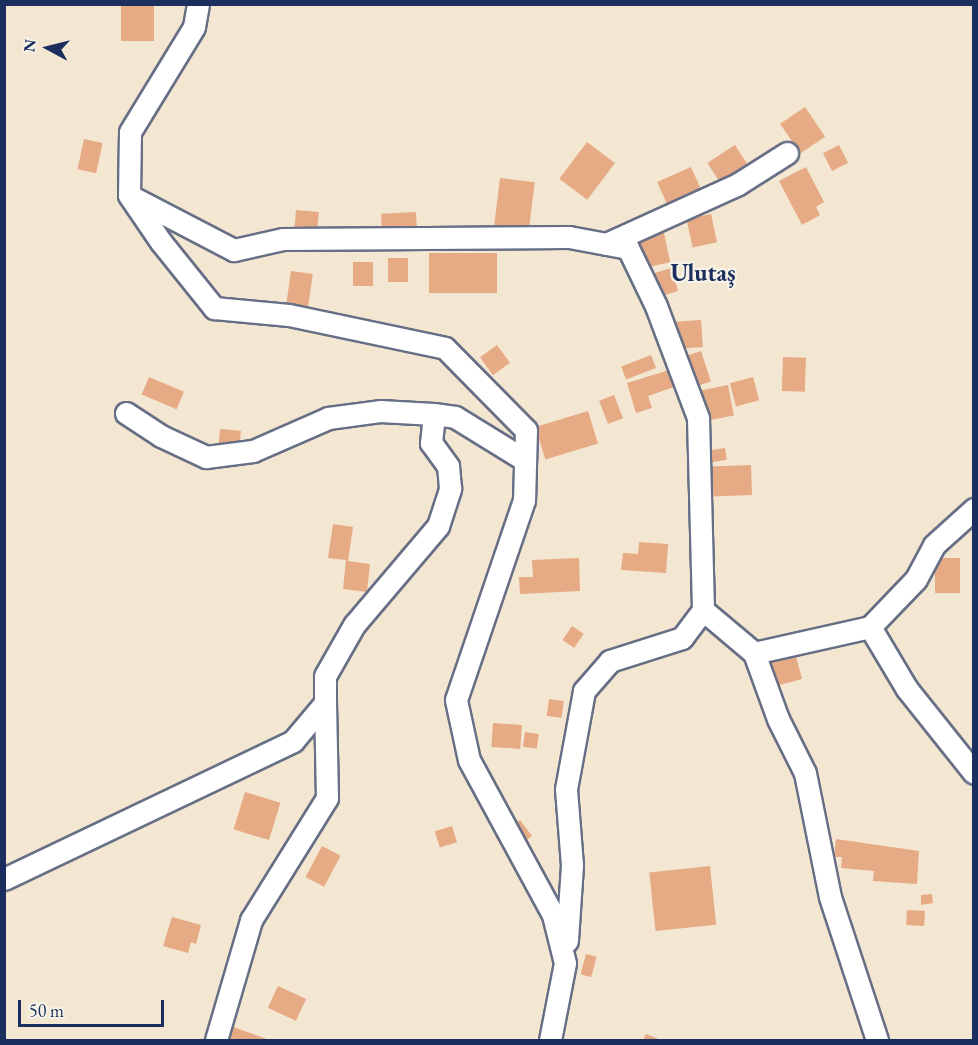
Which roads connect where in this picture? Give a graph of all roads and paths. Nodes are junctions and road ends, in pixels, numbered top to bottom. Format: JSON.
{"nodes":[{"id":1,"x":198,"y":4,"type":"edge"},
{"id":2,"x":787,"y":153,"type":"dead end"},
{"id":3,"x":129,"y":195,"type":"junction"},
{"id":4,"x":606,"y":244,"type":"junction"},
{"id":5,"x":126,"y":414,"type":"dead end"},
{"id":6,"x":434,"y":414,"type":"junction"},
{"id":7,"x":525,"y":460,"type":"junction"},
{"id":8,"x":974,"y":509,"type":"edge"},
{"id":9,"x":703,"y":610,"type":"junction"},
{"id":10,"x":870,"y":627,"type":"junction"},
{"id":11,"x":754,"y":653,"type":"junction"},
{"id":12,"x":325,"y":703,"type":"junction"},
{"id":13,"x":974,"y":773,"type":"edge"},
{"id":14,"x":4,"y":879,"type":"edge"},
{"id":15,"x":565,"y":963,"type":"junction"},
{"id":16,"x":216,"y":1041,"type":"edge"},
{"id":17,"x":550,"y":1041,"type":"edge"},
{"id":18,"x":877,"y":1041,"type":"edge"}],
"edges":[{"from":1,"to":3,"type":"street"},
{"from":2,"to":4,"type":"street"},
{"from":3,"to":4,"type":"street"},
{"from":3,"to":7,"type":"street"},
{"from":4,"to":9,"type":"street"},
{"from":5,"to":6,"type":"street"},
{"from":6,"to":7,"type":"street"},
{"from":6,"to":12,"type":"street"},
{"from":7,"to":15,"type":"street"},
{"from":8,"to":10,"type":"street"},
{"from":9,"to":11,"type":"street"},
{"from":9,"to":15,"type":"street"},
{"from":10,"to":11,"type":"street"},
{"from":10,"to":13,"type":"street"},
{"from":11,"to":18,"type":"street"},
{"from":12,"to":14,"type":"street"},
{"from":12,"to":16,"type":"street"},
{"from":15,"to":17,"type":"street"}]}
